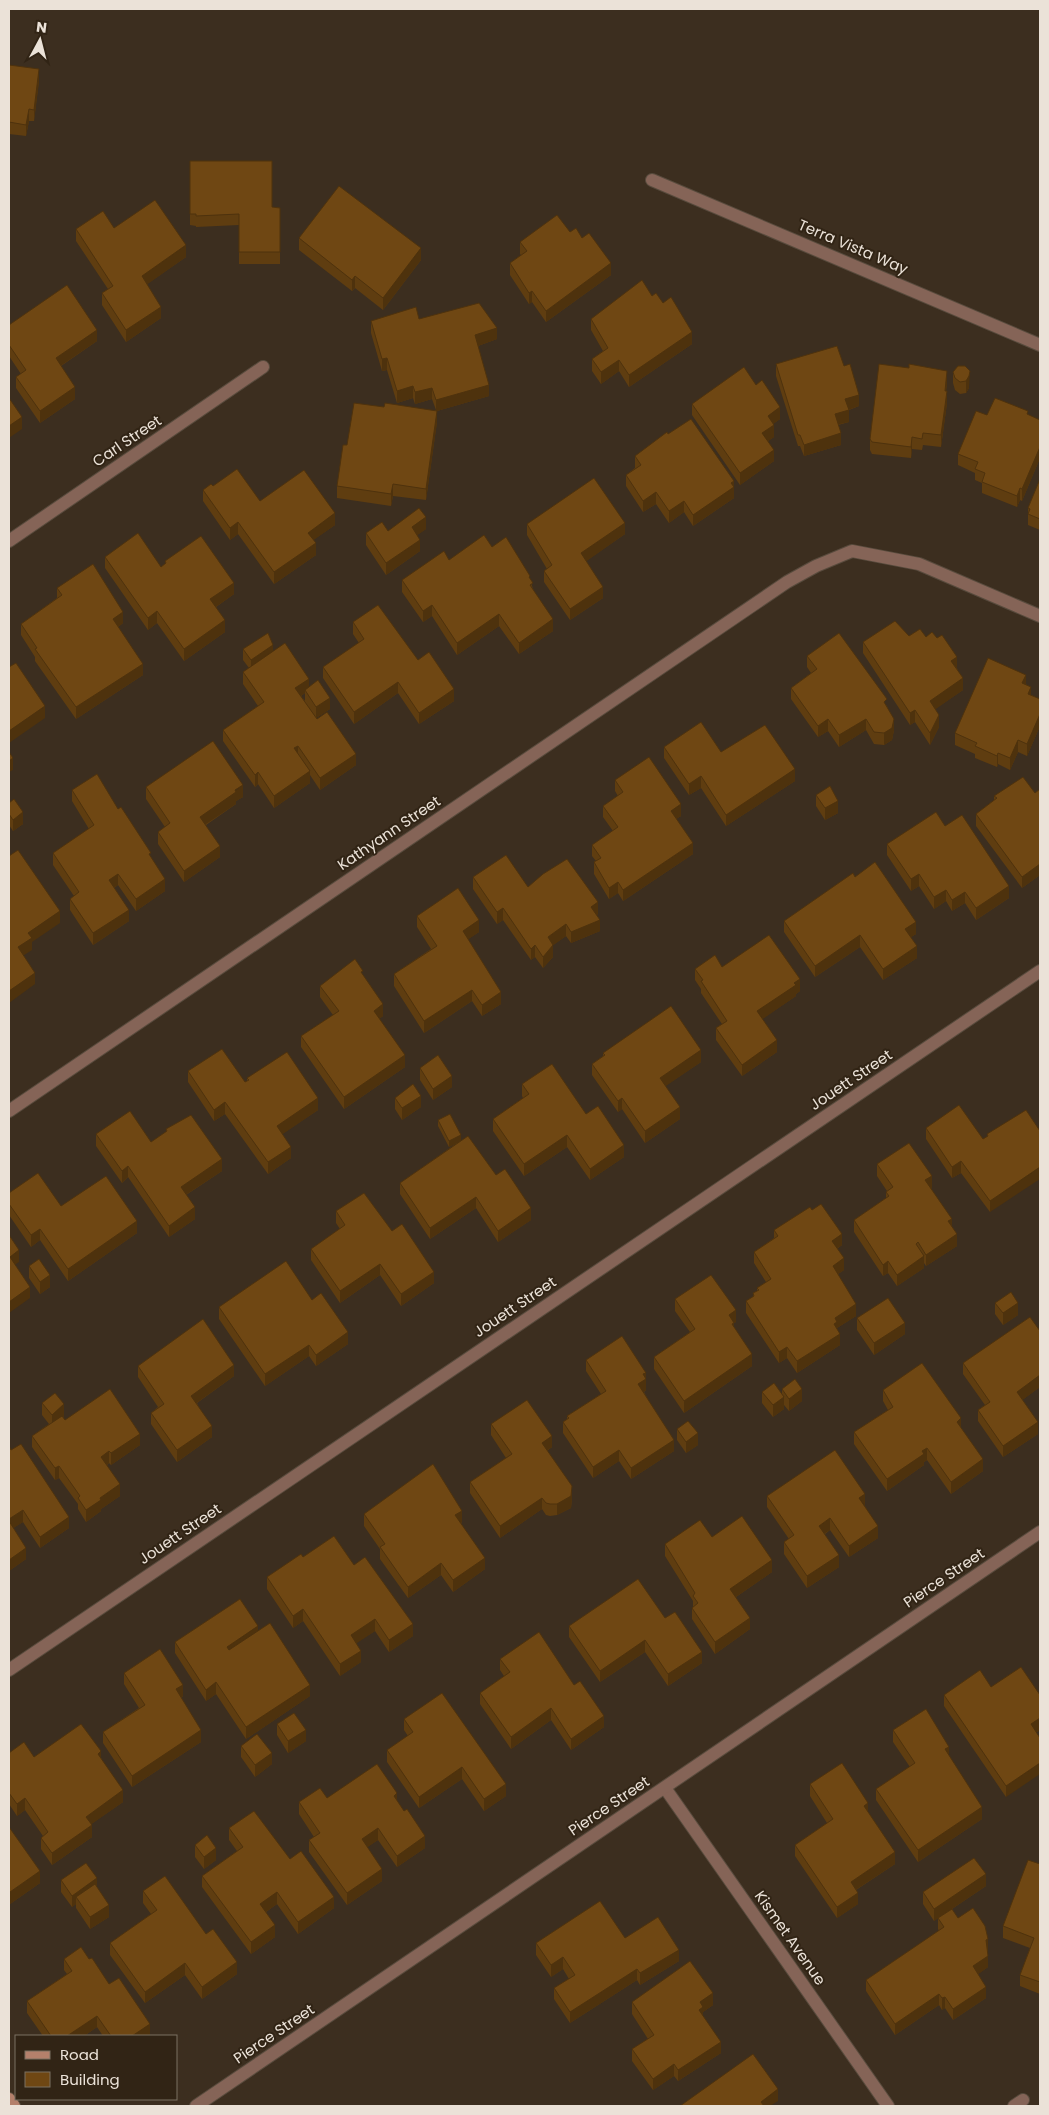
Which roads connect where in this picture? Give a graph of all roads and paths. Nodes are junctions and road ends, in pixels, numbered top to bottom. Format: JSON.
{"nodes":[{"id":1,"x":652,"y":180,"type":"dead end"},
{"id":2,"x":1040,"y":345,"type":"edge"},
{"id":3,"x":263,"y":367,"type":"dead end"},
{"id":4,"x":9,"y":540,"type":"edge"},
{"id":5,"x":1040,"y":616,"type":"edge"},
{"id":6,"x":1040,"y":971,"type":"edge"},
{"id":7,"x":9,"y":1111,"type":"edge"},
{"id":8,"x":1040,"y":1532,"type":"edge"},
{"id":9,"x":9,"y":1670,"type":"edge"},
{"id":10,"x":665,"y":1788,"type":"junction"},
{"id":11,"x":9,"y":2099,"type":"edge"},
{"id":12,"x":14,"y":2106,"type":"edge"},
{"id":13,"x":196,"y":2106,"type":"edge"},
{"id":14,"x":888,"y":2106,"type":"edge"}],
"edges":[{"from":1,"to":2,"type":"street","name":"Terra Vista Way"},
{"from":3,"to":4,"type":"street","name":"Carl Street"},
{"from":5,"to":7,"type":"street","name":"Kathyann Street"},
{"from":6,"to":9,"type":"street","name":"Jouett Street"},
{"from":8,"to":10,"type":"street","name":"Pierce Street"},
{"from":10,"to":13,"type":"street","name":"Pierce Street"},
{"from":10,"to":14,"type":"street","name":"Kismet Avenue"},
{"from":11,"to":12,"type":"street"}]}
